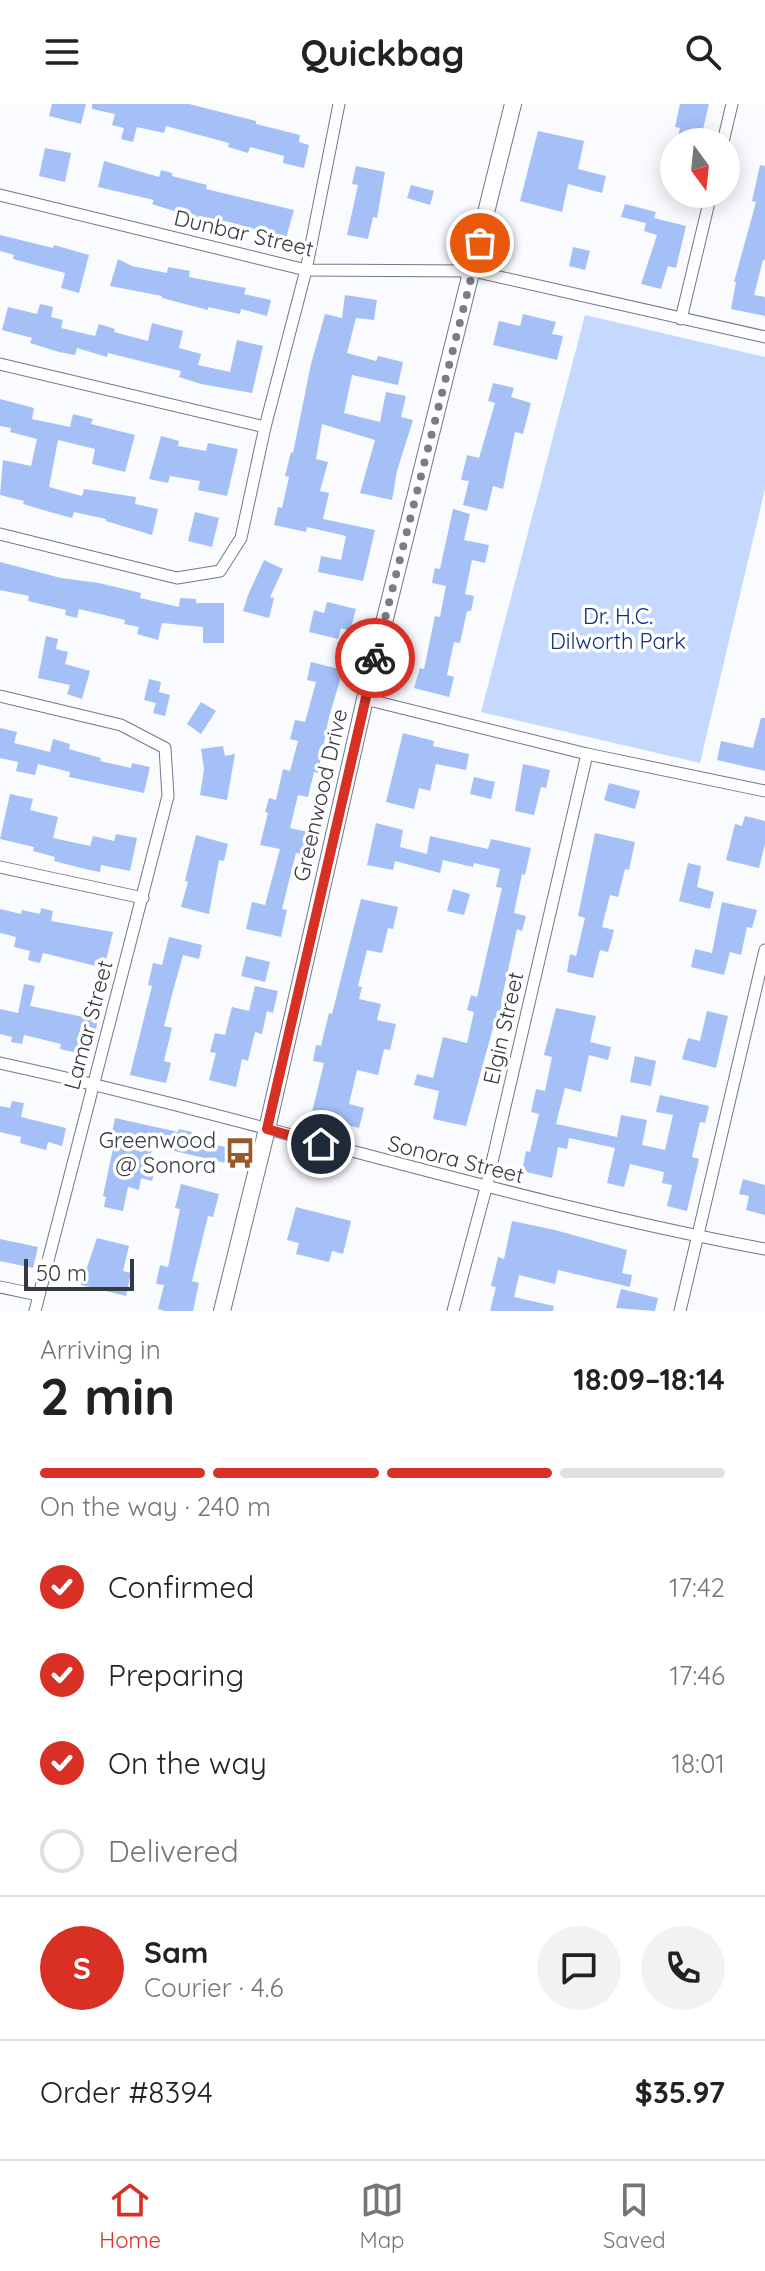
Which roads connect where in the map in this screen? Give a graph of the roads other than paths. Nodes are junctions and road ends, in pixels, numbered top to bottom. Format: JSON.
{"nodes":[{"id":1,"x":324,"y":104,"type":"edge"},
{"id":2,"x":513,"y":104,"type":"edge"},
{"id":3,"x":732,"y":104,"type":"edge"},
{"id":4,"x":339,"y":106,"type":"edge"},
{"id":5,"x":726,"y":128,"type":"edge"},
{"id":6,"x":0,"y":195,"type":"edge"},
{"id":7,"x":708,"y":208,"type":"edge"},
{"id":8,"x":306,"y":270,"type":"junction"},
{"id":9,"x":473,"y":271,"type":"junction"},
{"id":10,"x":681,"y":319,"type":"junction"},
{"id":11,"x":765,"y":337,"type":"edge"},
{"id":12,"x":0,"y":364,"type":"edge"},
{"id":13,"x":265,"y":427,"type":"junction"},
{"id":14,"x":0,"y":534,"type":"edge"},
{"id":15,"x":0,"y":696,"type":"edge"},
{"id":16,"x":365,"y":699,"type":"junction"},
{"id":17,"x":587,"y":754,"type":"junction"},
{"id":18,"x":765,"y":791,"type":"edge"},
{"id":19,"x":0,"y":867,"type":"edge"},
{"id":20,"x":143,"y":898,"type":"junction"},
{"id":21,"x":765,"y":950,"type":"edge"},
{"id":22,"x":0,"y":1063,"type":"edge"},
{"id":23,"x":92,"y":1083,"type":"junction"},
{"id":24,"x":267,"y":1129,"type":"junction"},
{"id":25,"x":486,"y":1188,"type":"junction"},
{"id":26,"x":698,"y":1237,"type":"junction"},
{"id":27,"x":765,"y":1249,"type":"edge"},
{"id":28,"x":0,"y":1287,"type":"edge"},
{"id":29,"x":38,"y":1295,"type":"junction"},
{"id":30,"x":35,"y":1311,"type":"edge"},
{"id":31,"x":222,"y":1311,"type":"edge"},
{"id":32,"x":453,"y":1311,"type":"edge"},
{"id":33,"x":680,"y":1311,"type":"edge"}],
"edges":[{"from":1,"to":4,"type":"street"},
{"from":2,"to":9,"type":"main road","name":"Greenwood Drive"},
{"from":3,"to":5,"type":"street"},
{"from":4,"to":8,"type":"street"},
{"from":6,"to":8,"type":"street","name":"Dunbar Street"},
{"from":7,"to":10,"type":"street"},
{"from":8,"to":9,"type":"street","name":"Dunbar Street"},
{"from":8,"to":13,"type":"street"},
{"from":9,"to":10,"type":"street","name":"Dunbar Street"},
{"from":9,"to":16,"type":"main road","name":"Greenwood Drive"},
{"from":10,"to":11,"type":"street","name":"Dunbar Street"},
{"from":12,"to":13,"type":"street"},
{"from":13,"to":14,"type":"street"},
{"from":15,"to":20,"type":"street","name":"Lamar Street"},
{"from":16,"to":17,"type":"street"},
{"from":16,"to":24,"type":"main road","name":"Greenwood Drive"},
{"from":17,"to":18,"type":"street"},
{"from":17,"to":25,"type":"street","name":"Elgin Street"},
{"from":19,"to":20,"type":"street"},
{"from":20,"to":23,"type":"street","name":"Lamar Street"},
{"from":21,"to":26,"type":"street"},
{"from":22,"to":23,"type":"street","name":"Sonora Street"},
{"from":23,"to":24,"type":"street","name":"Sonora Street"},
{"from":23,"to":29,"type":"street","name":"Lamar Street"},
{"from":24,"to":25,"type":"street","name":"Sonora Street"},
{"from":24,"to":31,"type":"main road","name":"Greenwood Drive"},
{"from":25,"to":26,"type":"street","name":"Sonora Street"},
{"from":25,"to":32,"type":"street","name":"Elgin Street"},
{"from":26,"to":27,"type":"street","name":"Sonora Street"},
{"from":26,"to":33,"type":"street"},
{"from":28,"to":29,"type":"street"},
{"from":29,"to":30,"type":"street","name":"Lamar Street"}]}
